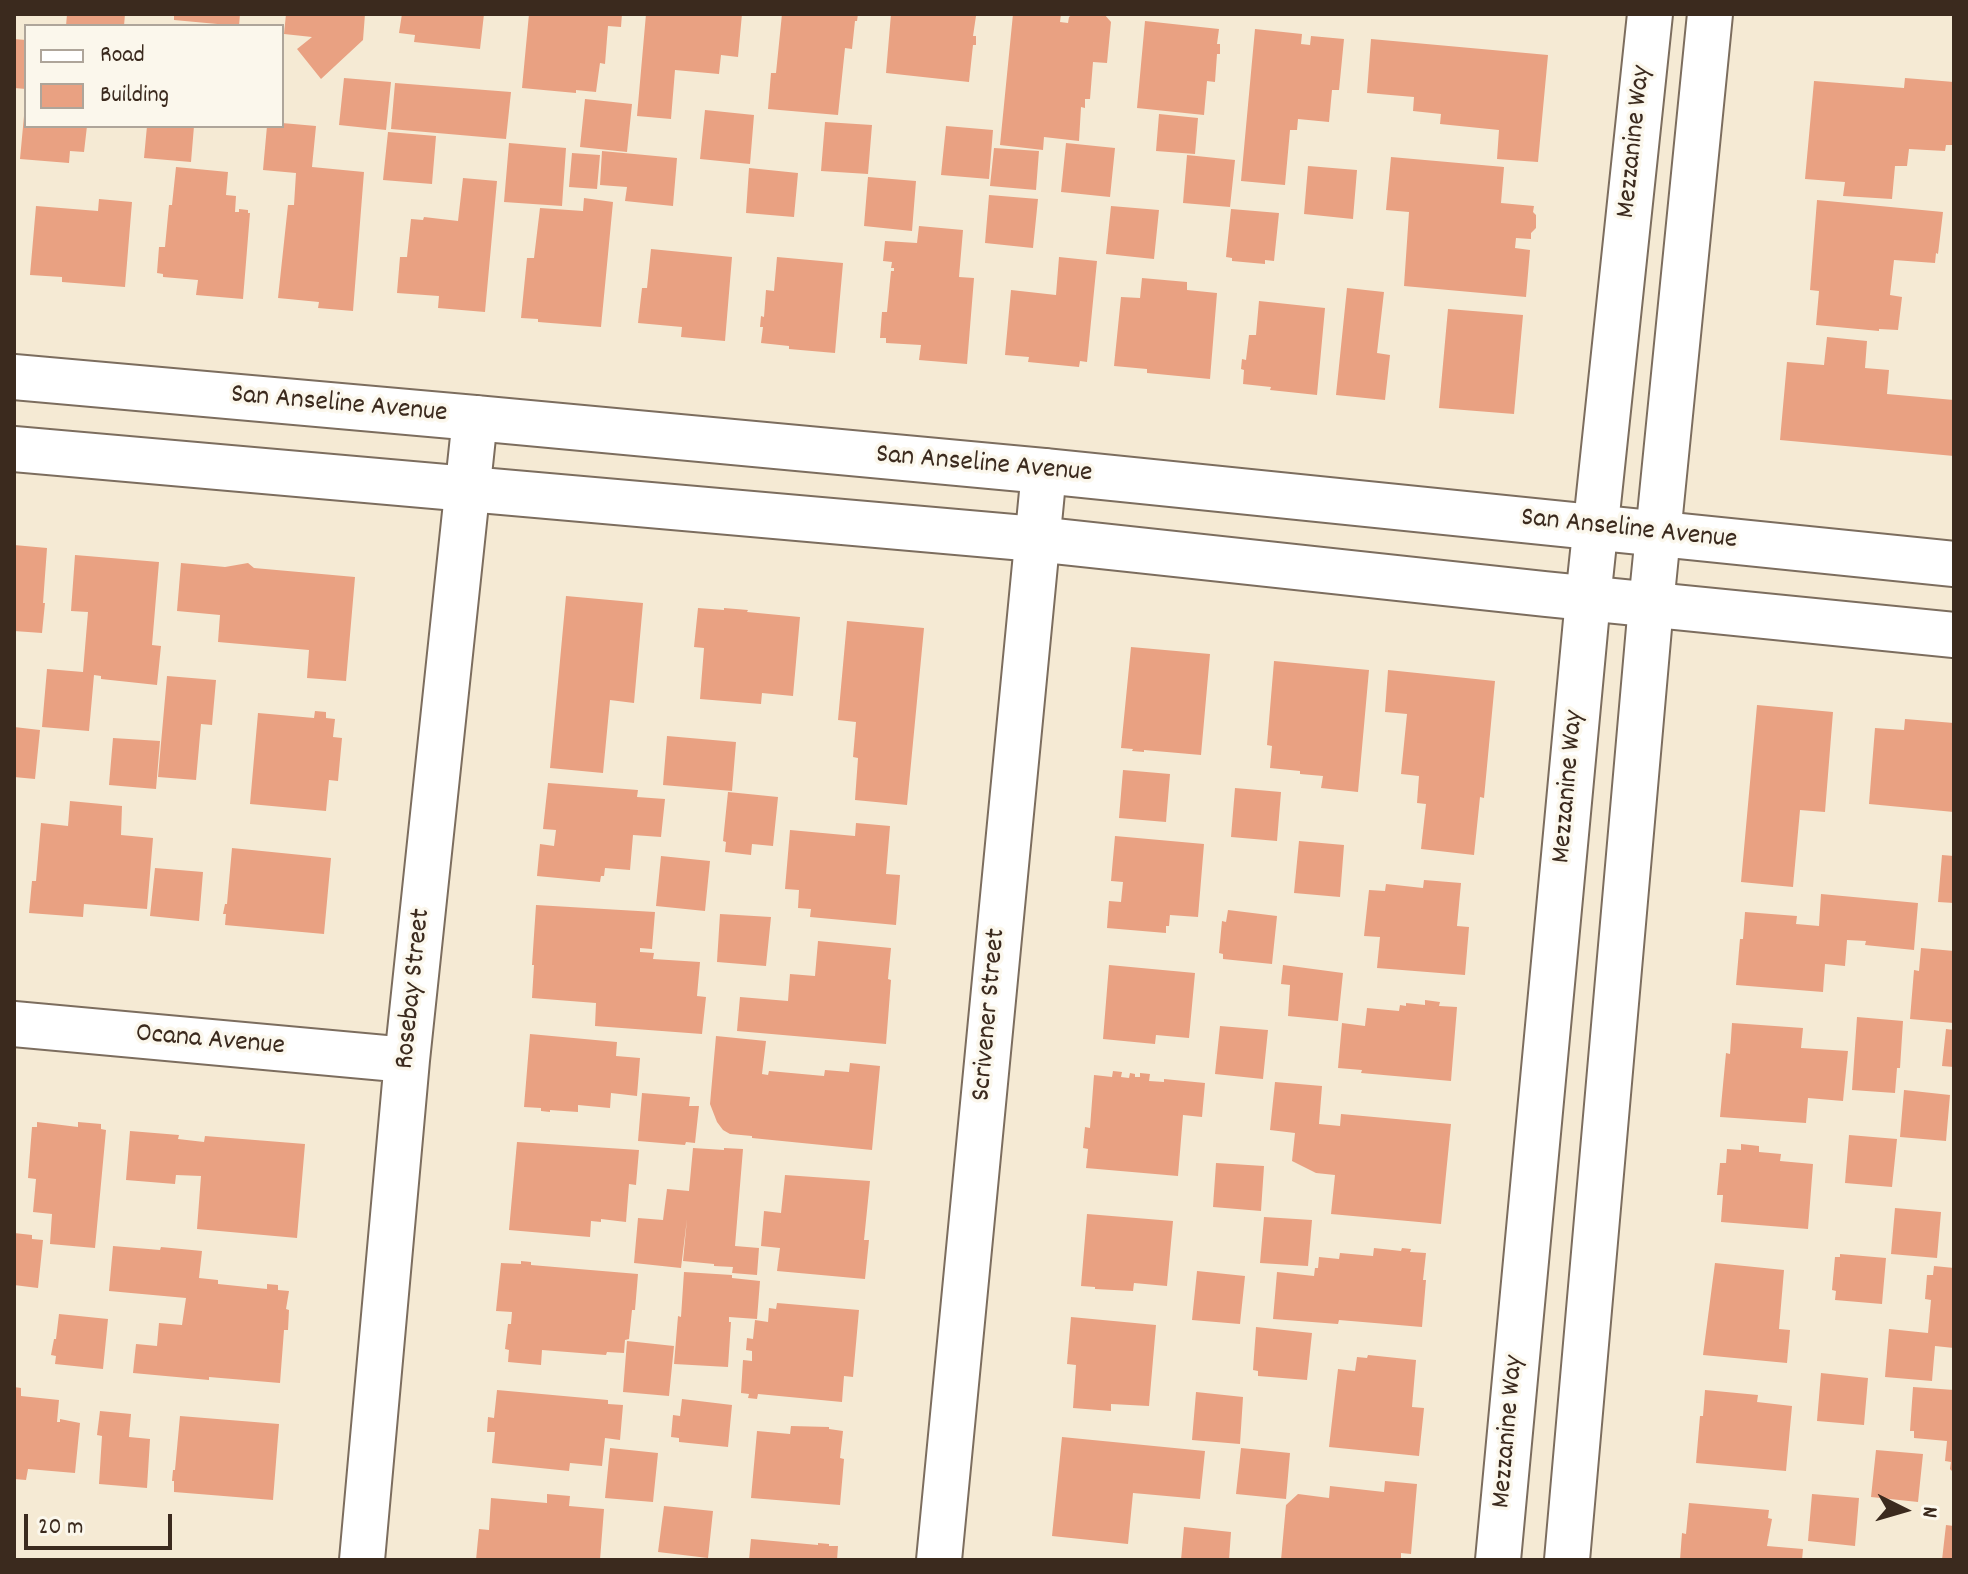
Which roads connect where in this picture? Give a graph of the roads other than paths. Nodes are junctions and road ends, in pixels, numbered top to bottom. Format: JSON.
{"nodes":[{"id":1,"x":1650,"y":14,"type":"edge"},
{"id":2,"x":1710,"y":14,"type":"edge"},
{"id":3,"x":14,"y":377,"type":"edge"},
{"id":4,"x":475,"y":418,"type":"junction"},
{"id":5,"x":14,"y":449,"type":"edge"},
{"id":6,"x":1044,"y":471,"type":"junction"},
{"id":7,"x":469,"y":489,"type":"junction"},
{"id":8,"x":1595,"y":527,"type":"junction"},
{"id":9,"x":1658,"y":534,"type":"junction"},
{"id":10,"x":1036,"y":539,"type":"junction"},
{"id":11,"x":1954,"y":564,"type":"edge"},
{"id":12,"x":1588,"y":599,"type":"junction"},
{"id":13,"x":1651,"y":605,"type":"junction"},
{"id":14,"x":1954,"y":635,"type":"edge"},
{"id":15,"x":14,"y":1024,"type":"edge"},
{"id":16,"x":407,"y":1060,"type":"junction"},
{"id":17,"x":362,"y":1560,"type":"edge"},
{"id":18,"x":939,"y":1560,"type":"edge"},
{"id":19,"x":1498,"y":1560,"type":"edge"},
{"id":20,"x":1567,"y":1560,"type":"edge"}],
"edges":[{"from":1,"to":8,"type":"street","name":"Mezzanine Way"},
{"from":2,"to":9,"type":"street"},
{"from":3,"to":4,"type":"street","name":"San Anseline Avenue"},
{"from":4,"to":6,"type":"street","name":"San Anseline Avenue"},
{"from":4,"to":7,"type":"street","name":"Rosebay Street"},
{"from":5,"to":7,"type":"street"},
{"from":6,"to":8,"type":"street","name":"San Anseline Avenue"},
{"from":6,"to":10,"type":"street","name":"Scrivener Street"},
{"from":7,"to":10,"type":"street"},
{"from":7,"to":16,"type":"street","name":"Rosebay Street"},
{"from":8,"to":9,"type":"street","name":"San Anseline Avenue"},
{"from":8,"to":12,"type":"street","name":"Mezzanine Way"},
{"from":9,"to":11,"type":"street","name":"San Anseline Avenue"},
{"from":9,"to":13,"type":"street"},
{"from":10,"to":12,"type":"street"},
{"from":10,"to":18,"type":"street","name":"Scrivener Street"},
{"from":12,"to":13,"type":"street"},
{"from":12,"to":19,"type":"street","name":"Mezzanine Way"},
{"from":13,"to":14,"type":"street"},
{"from":13,"to":20,"type":"street"},
{"from":15,"to":16,"type":"street","name":"Ocana Avenue"},
{"from":16,"to":17,"type":"street","name":"Rosebay Street"}]}
